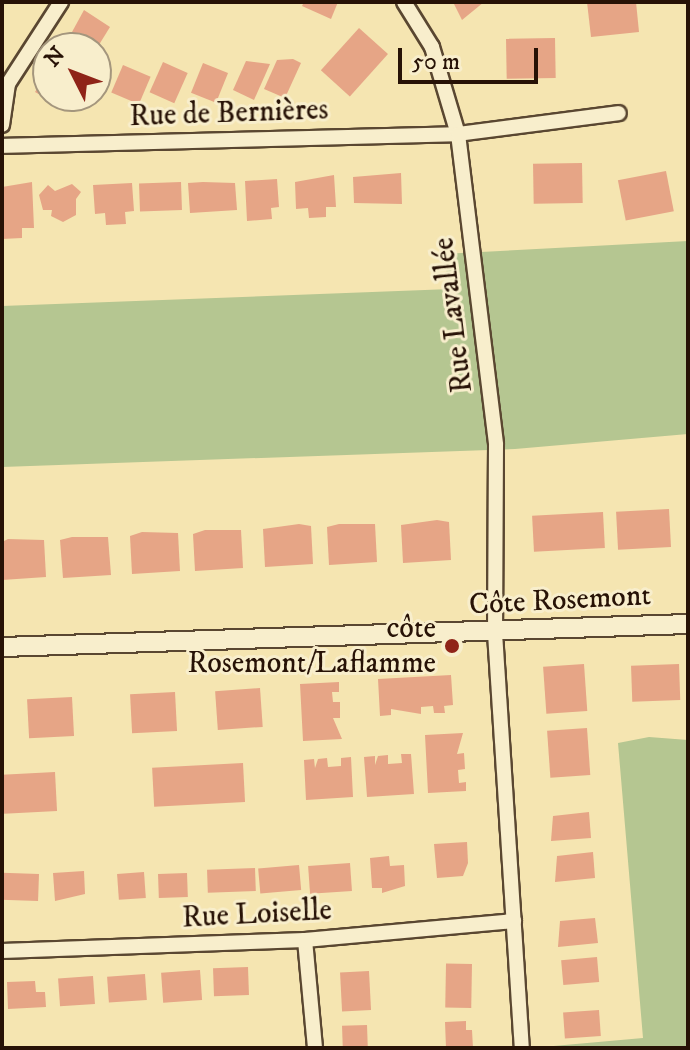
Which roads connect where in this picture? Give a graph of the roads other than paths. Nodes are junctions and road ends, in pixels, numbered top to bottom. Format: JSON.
{"nodes":[{"id":1,"x":61,"y":2,"type":"edge"},
{"id":2,"x":404,"y":2,"type":"edge"},
{"id":3,"x":619,"y":113,"type":"dead end"},
{"id":4,"x":2,"y":125,"type":"edge"},
{"id":5,"x":458,"y":134,"type":"junction"},
{"id":6,"x":2,"y":146,"type":"edge"},
{"id":7,"x":688,"y":624,"type":"edge"},
{"id":8,"x":495,"y":633,"type":"junction"},
{"id":9,"x":2,"y":647,"type":"edge"},
{"id":10,"x":514,"y":921,"type":"junction"},
{"id":11,"x":305,"y":940,"type":"junction"},
{"id":12,"x":2,"y":951,"type":"edge"},
{"id":13,"x":315,"y":1048,"type":"edge"},
{"id":14,"x":522,"y":1048,"type":"edge"}],
"edges":[{"from":1,"to":4,"type":"street"},
{"from":2,"to":5,"type":"street","name":"Rue Lavallée"},
{"from":3,"to":5,"type":"street","name":"Rue de Bernières"},
{"from":5,"to":6,"type":"street","name":"Rue de Bernières"},
{"from":5,"to":8,"type":"street","name":"Rue Lavallée"},
{"from":7,"to":8,"type":"street","name":"Côte Rosemont"},
{"from":8,"to":9,"type":"street","name":"Côte Rosemont"},
{"from":8,"to":10,"type":"street","name":"Rue Lavallée"},
{"from":10,"to":11,"type":"street","name":"Rue Loiselle"},
{"from":10,"to":14,"type":"street","name":"Rue Lavallée"},
{"from":11,"to":12,"type":"street","name":"Rue Loiselle"},
{"from":11,"to":13,"type":"street"}]}
